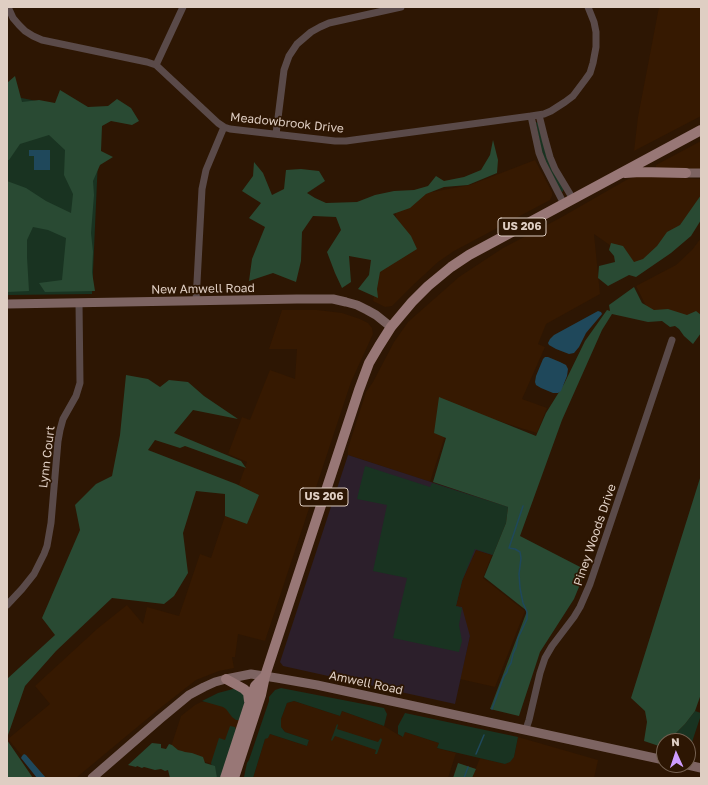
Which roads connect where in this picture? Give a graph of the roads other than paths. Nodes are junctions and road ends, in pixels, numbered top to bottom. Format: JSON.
{"nodes":[{"id":1,"x":8,"y":7,"type":"edge"},
{"id":2,"x":183,"y":7,"type":"edge"},
{"id":3,"x":401,"y":7,"type":"edge"},
{"id":4,"x":588,"y":7,"type":"edge"},
{"id":5,"x":156,"y":65,"type":"junction"},
{"id":6,"x":540,"y":115,"type":"junction"},
{"id":7,"x":531,"y":116,"type":"junction"},
{"id":8,"x":224,"y":127,"type":"junction"},
{"id":9,"x":701,"y":130,"type":"edge"},
{"id":10,"x":276,"y":134,"type":"junction"},
{"id":11,"x":686,"y":173,"type":"joint"},
{"id":12,"x":701,"y":173,"type":"edge"},
{"id":13,"x":621,"y":174,"type":"junction"},
{"id":14,"x":568,"y":202,"type":"junction"},
{"id":15,"x":196,"y":301,"type":"junction"},
{"id":16,"x":79,"y":303,"type":"junction"},
{"id":17,"x":7,"y":304,"type":"edge"},
{"id":18,"x":391,"y":328,"type":"junction"},
{"id":19,"x":672,"y":340,"type":"dead end"},
{"id":20,"x":7,"y":605,"type":"edge"},
{"id":21,"x":265,"y":676,"type":"junction"},
{"id":22,"x":226,"y":679,"type":"junction"},
{"id":23,"x":250,"y":701,"type":"junction"},
{"id":24,"x":526,"y":729,"type":"junction"},
{"id":25,"x":656,"y":758,"type":"edge"},
{"id":26,"x":92,"y":778,"type":"edge"},
{"id":27,"x":225,"y":778,"type":"edge"},
{"id":28,"x":234,"y":778,"type":"edge"}],
"edges":[{"from":1,"to":5,"type":"street"},
{"from":2,"to":5,"type":"street"},
{"from":3,"to":10,"type":"street"},
{"from":4,"to":6,"type":"street","name":"Meadowbrook Drive"},
{"from":5,"to":8,"type":"street","name":"Meadowbrook Drive"},
{"from":6,"to":7,"type":"street","name":"Meadowbrook Drive"},
{"from":6,"to":14,"type":"street"},
{"from":7,"to":10,"type":"street","name":"Meadowbrook Drive"},
{"from":7,"to":14,"type":"street"},
{"from":8,"to":10,"type":"street","name":"Meadowbrook Drive"},
{"from":8,"to":15,"type":"street"},
{"from":9,"to":13,"type":"main road","number":"US 206"},
{"from":11,"to":12,"type":"main road"},
{"from":11,"to":13,"type":"main road"},
{"from":13,"to":14,"type":"main road","number":"US 206"},
{"from":14,"to":18,"type":"main road","number":"US 206"},
{"from":15,"to":16,"type":"main road","name":"New Amwell Road"},
{"from":15,"to":18,"type":"main road","name":"New Amwell Road"},
{"from":16,"to":17,"type":"main road","name":"New Amwell Road"},
{"from":16,"to":20,"type":"street","name":"Lynn Court"},
{"from":18,"to":21,"type":"main road","number":"US 206"},
{"from":19,"to":24,"type":"street","name":"Piney Woods Drive"},
{"from":21,"to":22,"type":"main road","name":"Amwell Road"},
{"from":21,"to":23,"type":"main road","number":"US 206"},
{"from":21,"to":24,"type":"main road","name":"Amwell Road"},
{"from":21,"to":28,"type":"main road","number":"US 206"},
{"from":22,"to":23,"type":"main road"},
{"from":22,"to":26,"type":"main road","name":"Amwell Road"},
{"from":23,"to":27,"type":"main road","number":"US 206"},
{"from":24,"to":25,"type":"main road","name":"Amwell Road"}]}
